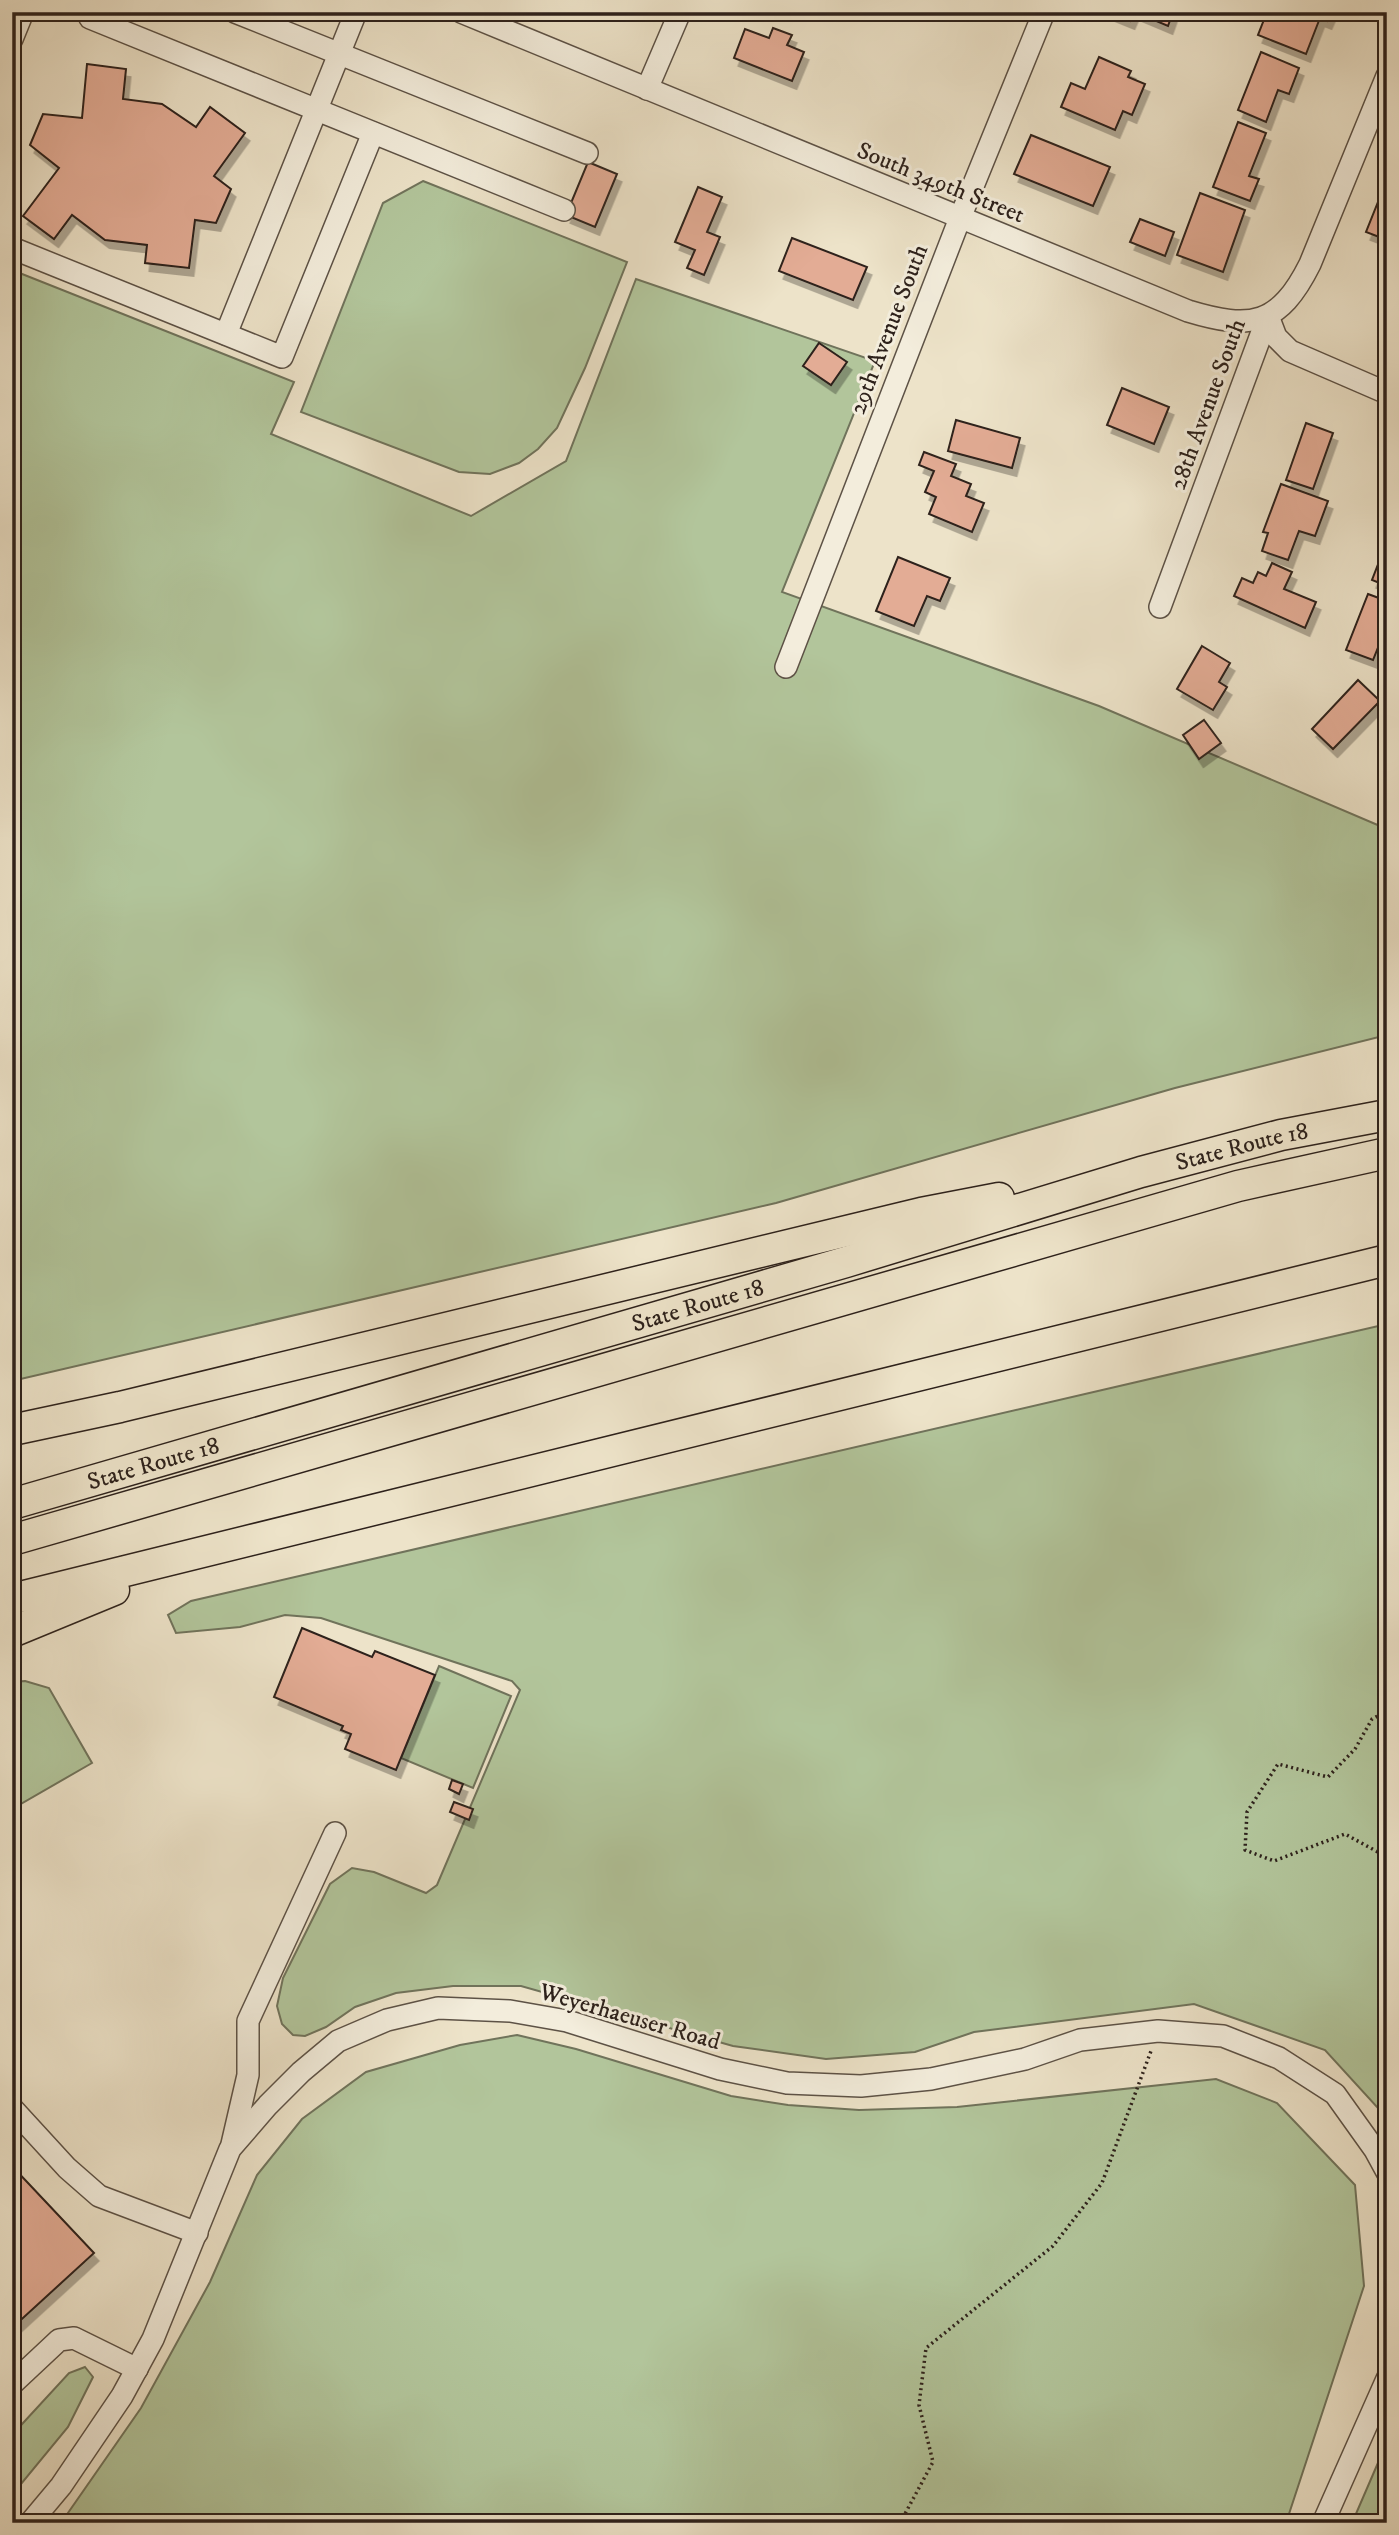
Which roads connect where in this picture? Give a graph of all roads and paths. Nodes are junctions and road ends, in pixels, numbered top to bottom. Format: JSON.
{"nodes":[{"id":1,"x":92,"y":12,"type":"edge"},
{"id":2,"x":235,"y":12,"type":"edge"},
{"id":3,"x":356,"y":12,"type":"edge"},
{"id":4,"x":461,"y":12,"type":"edge"},
{"id":5,"x":680,"y":12,"type":"edge"},
{"id":6,"x":1044,"y":12,"type":"edge"},
{"id":7,"x":339,"y":54,"type":"junction"},
{"id":8,"x":1387,"y":76,"type":"edge"},
{"id":9,"x":647,"y":89,"type":"junction"},
{"id":10,"x":317,"y":110,"type":"junction"},
{"id":11,"x":373,"y":133,"type":"junction"},
{"id":12,"x":587,"y":153,"type":"dead end"},
{"id":13,"x":564,"y":210,"type":"dead end"},
{"id":14,"x":960,"y":218,"type":"junction"},
{"id":15,"x":12,"y":248,"type":"edge"},
{"id":16,"x":1268,"y":316,"type":"junction"},
{"id":17,"x":226,"y":334,"type":"junction"},
{"id":18,"x":1387,"y":393,"type":"edge"},
{"id":19,"x":1160,"y":607,"type":"dead end"},
{"id":20,"x":786,"y":667,"type":"dead end"},
{"id":21,"x":1387,"y":1115,"type":"edge"},
{"id":22,"x":1387,"y":1153,"type":"edge"},
{"id":23,"x":1141,"y":1172,"type":"junction"},
{"id":24,"x":1387,"y":1259,"type":"edge"},
{"id":25,"x":12,"y":1430,"type":"edge"},
{"id":26,"x":12,"y":1504,"type":"edge"},
{"id":27,"x":12,"y":1540,"type":"edge"},
{"id":28,"x":198,"y":1555,"type":"junction"},
{"id":29,"x":12,"y":1599,"type":"edge"},
{"id":30,"x":12,"y":1632,"type":"edge"},
{"id":31,"x":1387,"y":1711,"type":"edge"},
{"id":32,"x":335,"y":1833,"type":"dead end"},
{"id":33,"x":1387,"y":1857,"type":"edge"},
{"id":34,"x":1158,"y":2031,"type":"junction"},
{"id":35,"x":12,"y":2108,"type":"edge"},
{"id":36,"x":230,"y":2150,"type":"junction"},
{"id":37,"x":1387,"y":2172,"type":"edge"},
{"id":38,"x":197,"y":2233,"type":"junction"},
{"id":39,"x":137,"y":2369,"type":"junction"},
{"id":40,"x":1387,"y":2379,"type":"edge"},
{"id":41,"x":12,"y":2384,"type":"edge"},
{"id":42,"x":30,"y":2523,"type":"edge"},
{"id":43,"x":900,"y":2523,"type":"edge"},
{"id":44,"x":1323,"y":2523,"type":"edge"}],
"edges":[{"from":1,"to":10,"type":"street"},
{"from":2,"to":7,"type":"street"},
{"from":3,"to":7,"type":"street"},
{"from":4,"to":9,"type":"street","name":"South 349th Street"},
{"from":5,"to":9,"type":"street"},
{"from":6,"to":14,"type":"street","name":"29th Avenue South"},
{"from":7,"to":10,"type":"street"},
{"from":7,"to":12,"type":"street"},
{"from":8,"to":16,"type":"street","name":"28th Avenue South"},
{"from":9,"to":14,"type":"street","name":"South 349th Street"},
{"from":10,"to":11,"type":"street"},
{"from":10,"to":17,"type":"street"},
{"from":11,"to":13,"type":"street"},
{"from":11,"to":17,"type":"street"},
{"from":14,"to":16,"type":"street","name":"South 349th Street"},
{"from":14,"to":20,"type":"street","name":"29th Avenue South"},
{"from":15,"to":17,"type":"street"},
{"from":16,"to":18,"type":"street"},
{"from":16,"to":19,"type":"street","name":"28th Avenue South"},
{"from":21,"to":23,"type":"highway","name":"State Route 18"},
{"from":22,"to":27,"type":"highway","name":"State Route 18"},
{"from":23,"to":25,"type":"highway"},
{"from":23,"to":26,"type":"highway","name":"State Route 18"},
{"from":24,"to":28,"type":"highway"},
{"from":28,"to":29,"type":"highway"},
{"from":28,"to":30,"type":"highway"},
{"from":31,"to":33,"type":"path"},
{"from":32,"to":36,"type":"street"},
{"from":34,"to":36,"type":"street","name":"Weyerhaeuser Road"},
{"from":34,"to":37,"type":"street","name":"Weyerhaeuser Road"},
{"from":34,"to":43,"type":"path"},
{"from":35,"to":38,"type":"street"},
{"from":36,"to":38,"type":"street","name":"Weyerhaeuser Road"},
{"from":38,"to":39,"type":"street","name":"Weyerhaeuser Road"},
{"from":39,"to":41,"type":"street"},
{"from":39,"to":42,"type":"street","name":"Weyerhaeuser Road"},
{"from":40,"to":44,"type":"street"}]}
